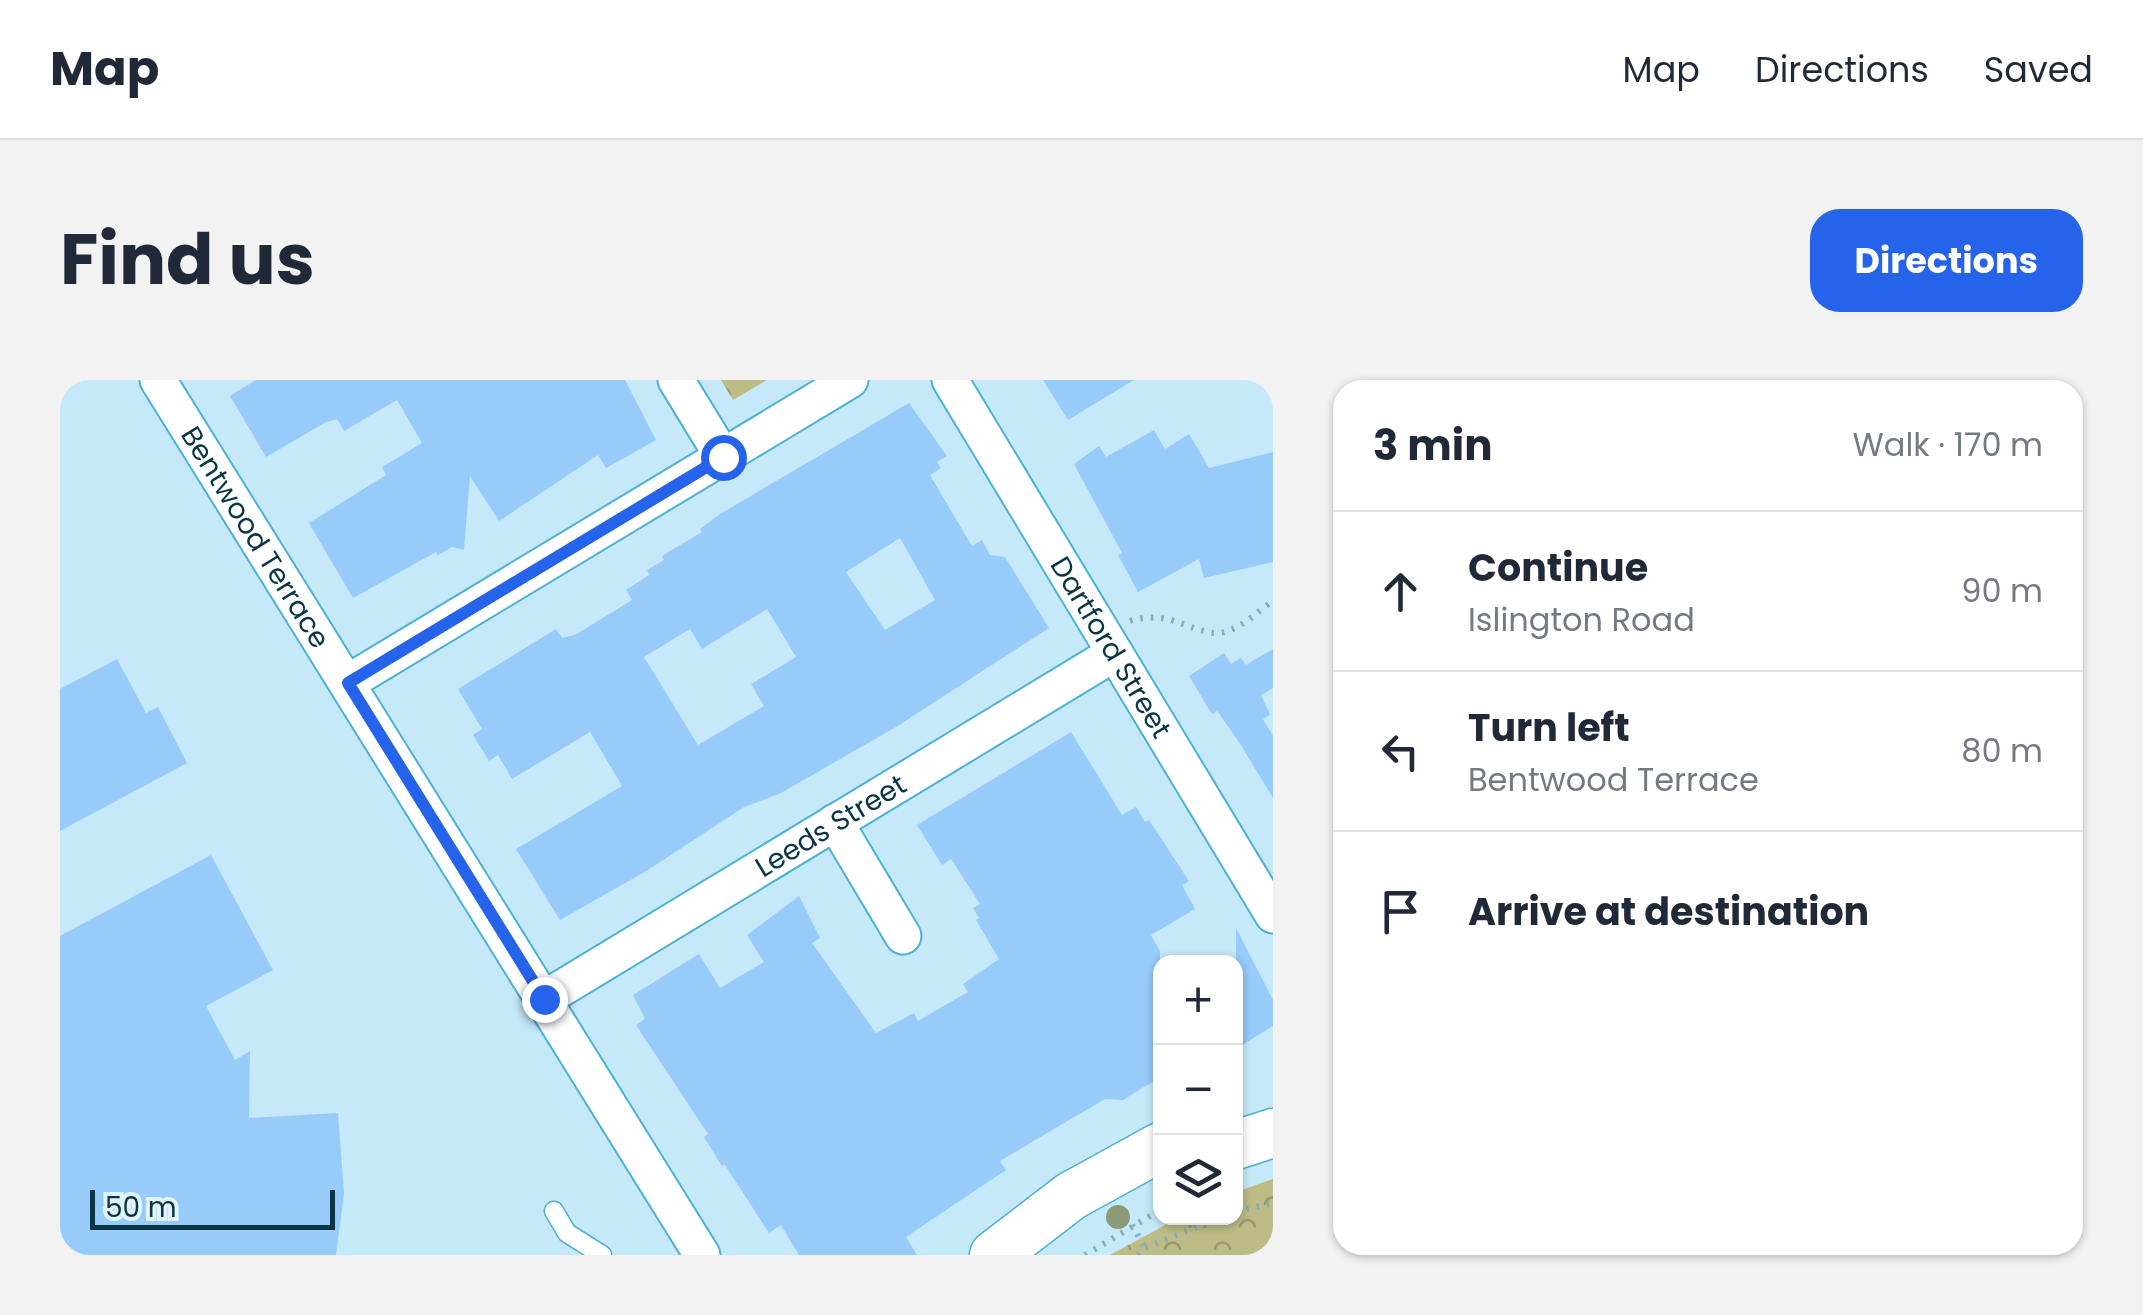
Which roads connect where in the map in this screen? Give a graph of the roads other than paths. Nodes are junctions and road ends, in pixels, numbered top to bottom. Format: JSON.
{"nodes":[{"id":1,"x":158,"y":380,"type":"edge"},
{"id":2,"x":676,"y":380,"type":"edge"},
{"id":3,"x":850,"y":380,"type":"edge"},
{"id":4,"x":950,"y":380,"type":"edge"},
{"id":5,"x":723,"y":457,"type":"junction"},
{"id":6,"x":1115,"y":640,"type":"junction"},
{"id":7,"x":348,"y":683,"type":"junction"},
{"id":8,"x":834,"y":822,"type":"junction"},
{"id":9,"x":1273,"y":915,"type":"edge"},
{"id":10,"x":903,"y":936,"type":"dead end"},
{"id":11,"x":544,"y":999,"type":"junction"},
{"id":12,"x":1273,"y":1106,"type":"edge"},
{"id":13,"x":1243,"y":1116,"type":"edge"},
{"id":14,"x":1273,"y":1133,"type":"edge"},
{"id":15,"x":1243,"y":1143,"type":"edge"},
{"id":16,"x":1153,"y":1151,"type":"edge"},
{"id":17,"x":1153,"y":1180,"type":"edge"},
{"id":18,"x":554,"y":1212,"type":"dead end"},
{"id":19,"x":602,"y":1255,"type":"edge"},
{"id":20,"x":702,"y":1255,"type":"edge"},
{"id":21,"x":994,"y":1255,"type":"edge"},
{"id":22,"x":1031,"y":1255,"type":"edge"}],
"edges":[{"from":1,"to":7,"type":"street","name":"Bentwood Terrace"},
{"from":2,"to":5,"type":"street"},
{"from":3,"to":5,"type":"street"},
{"from":4,"to":6,"type":"street","name":"Dartford Street"},
{"from":5,"to":7,"type":"street"},
{"from":6,"to":8,"type":"street","name":"Leeds Street"},
{"from":6,"to":9,"type":"street","name":"Dartford Street"},
{"from":7,"to":11,"type":"street","name":"Bentwood Terrace"},
{"from":8,"to":10,"type":"street"},
{"from":8,"to":11,"type":"street","name":"Leeds Street"},
{"from":11,"to":20,"type":"street","name":"Bentwood Terrace"},
{"from":12,"to":13,"type":"street"},
{"from":14,"to":15,"type":"street"},
{"from":16,"to":21,"type":"street"},
{"from":17,"to":22,"type":"street"},
{"from":18,"to":19,"type":"lane"}]}
